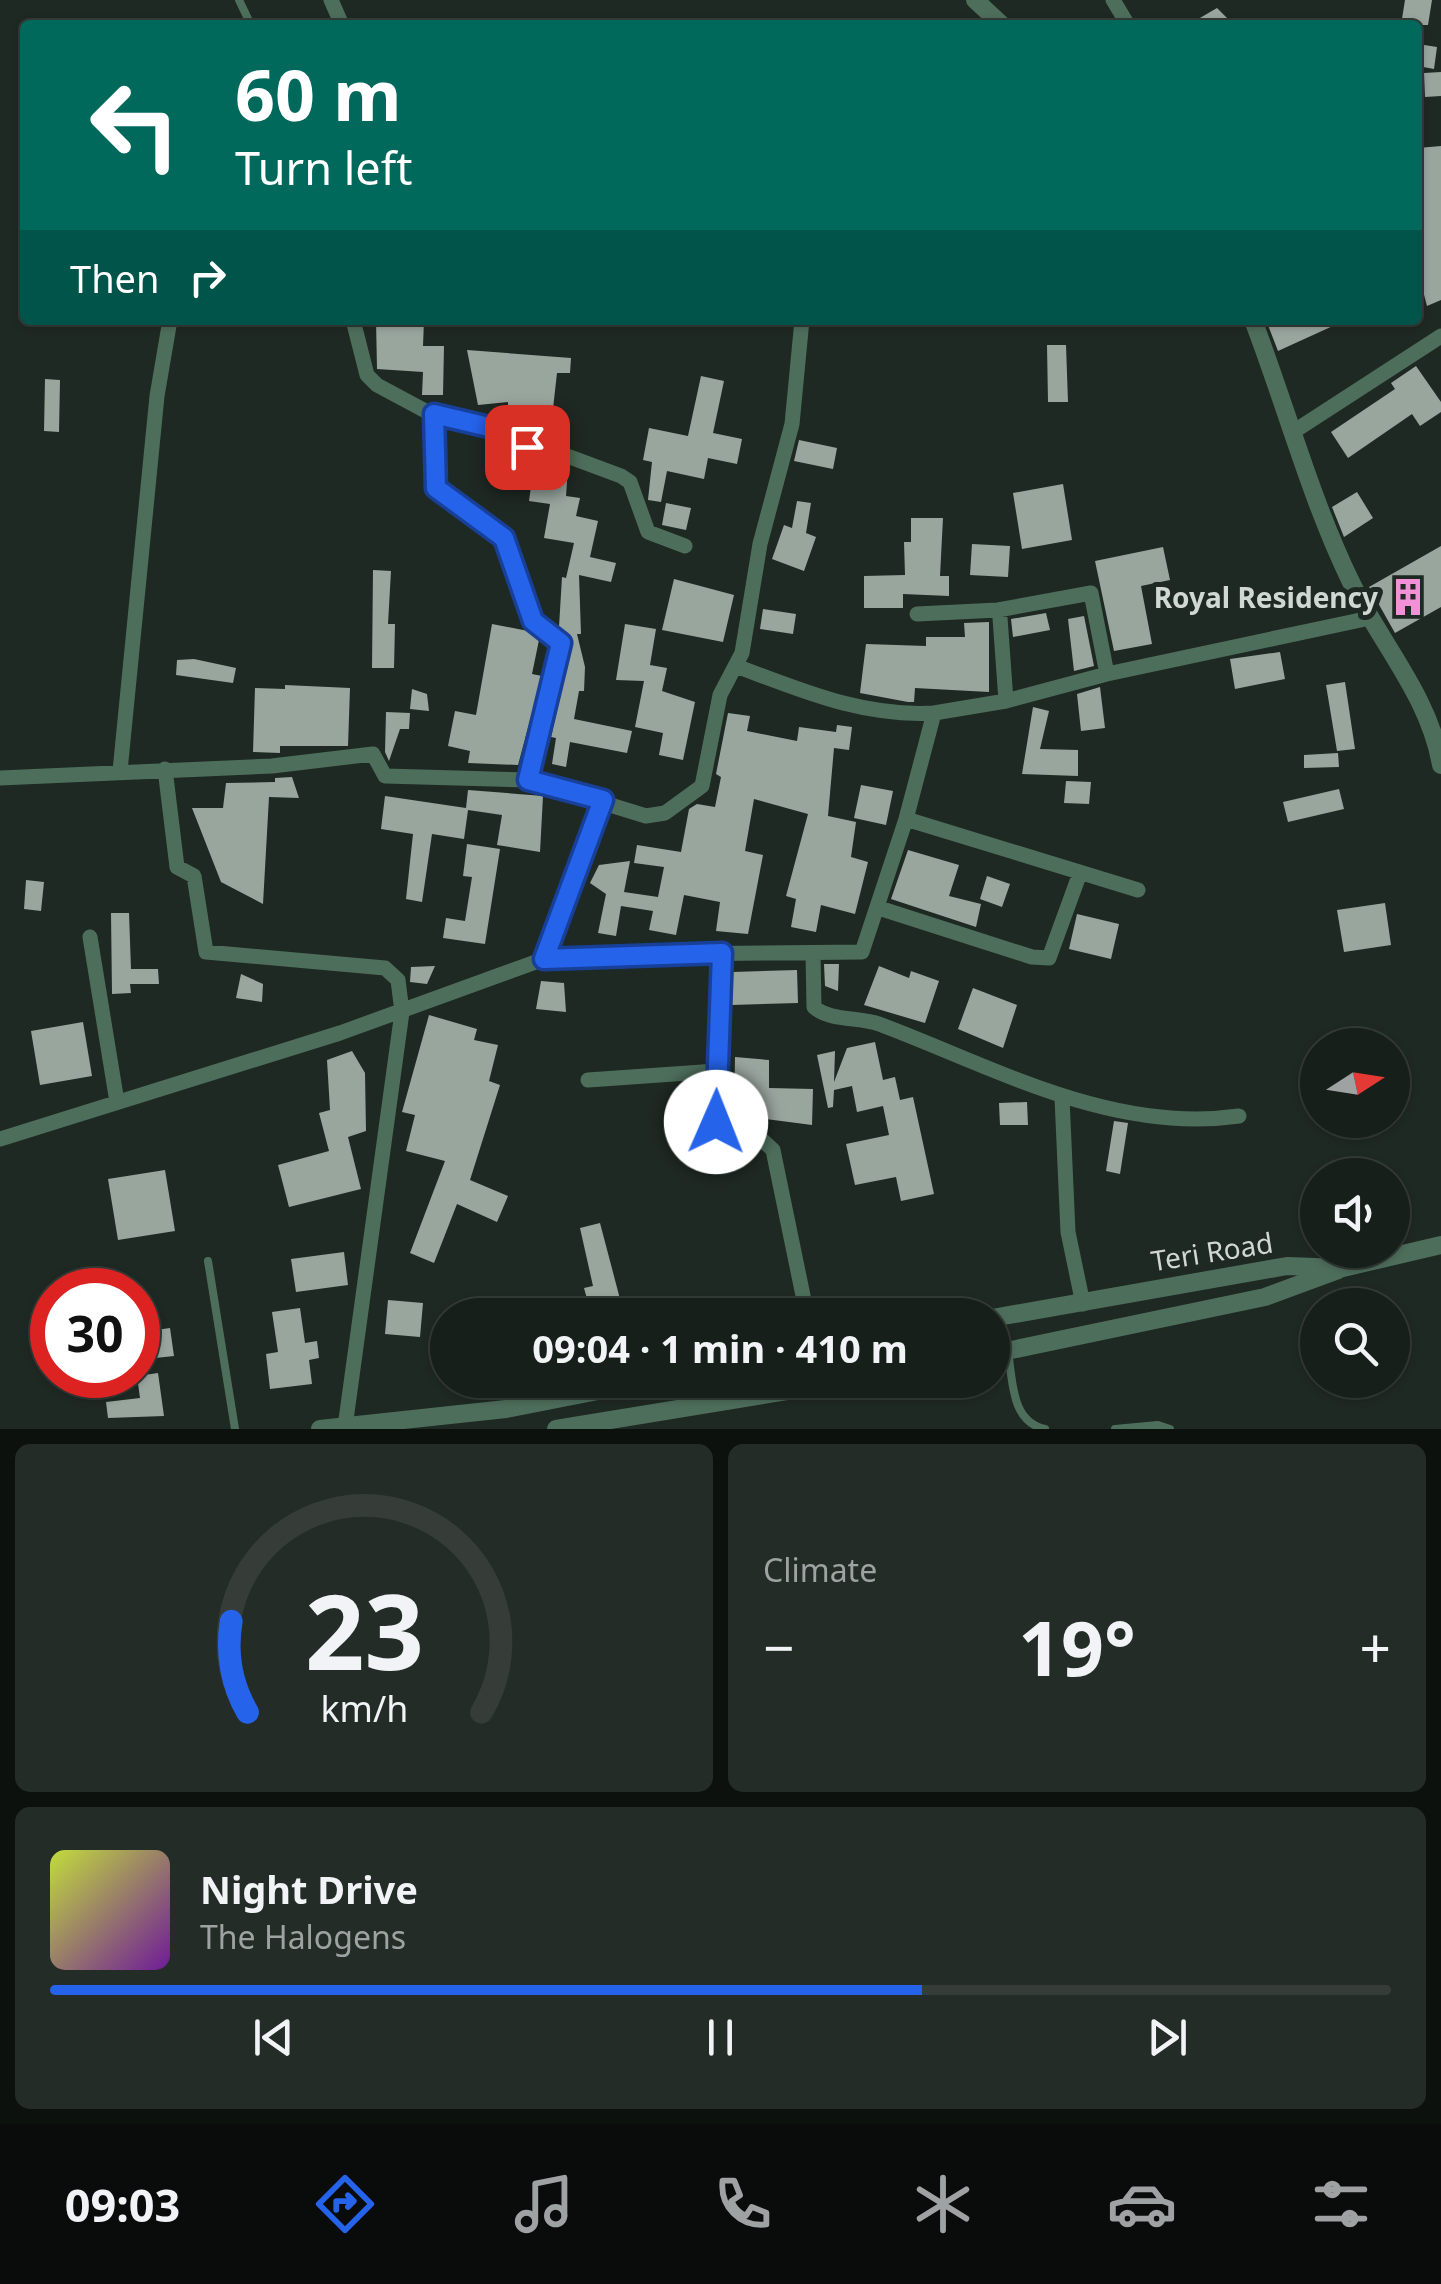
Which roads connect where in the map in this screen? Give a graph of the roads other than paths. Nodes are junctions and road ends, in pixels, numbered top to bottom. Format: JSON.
{"nodes":[{"id":1,"x":975,"y":0,"type":"edge"},
{"id":2,"x":997,"y":20,"type":"edge"},
{"id":3,"x":169,"y":325,"type":"edge"},
{"id":4,"x":354,"y":325,"type":"edge"},
{"id":5,"x":802,"y":325,"type":"edge"},
{"id":6,"x":1256,"y":325,"type":"edge"},
{"id":7,"x":1441,"y":336,"type":"edge"},
{"id":8,"x":434,"y":414,"type":"junction"},
{"id":9,"x":1293,"y":432,"type":"junction"},
{"id":10,"x":685,"y":546,"type":"dead end"},
{"id":11,"x":917,"y":614,"type":"dead end"},
{"id":12,"x":1000,"y":618,"type":"dead end"},
{"id":13,"x":1370,"y":618,"type":"junction"},
{"id":14,"x":736,"y":666,"type":"junction"},
{"id":15,"x":1107,"y":674,"type":"junction"},
{"id":16,"x":1006,"y":701,"type":"junction"},
{"id":17,"x":934,"y":713,"type":"junction"},
{"id":18,"x":1438,"y":734,"type":"edge"},
{"id":19,"x":1441,"y":765,"type":"edge"},
{"id":20,"x":166,"y":770,"type":"junction"},
{"id":21,"x":120,"y":772,"type":"junction"},
{"id":22,"x":0,"y":778,"type":"edge"},
{"id":23,"x":528,"y":780,"type":"junction"},
{"id":24,"x":603,"y":800,"type":"junction"},
{"id":25,"x":906,"y":819,"type":"junction"},
{"id":26,"x":1080,"y":873,"type":"junction"},
{"id":27,"x":1138,"y":890,"type":"dead end"},
{"id":28,"x":878,"y":908,"type":"junction"},
{"id":29,"x":90,"y":937,"type":"dead end"},
{"id":30,"x":722,"y":953,"type":"junction"},
{"id":31,"x":813,"y":953,"type":"junction"},
{"id":32,"x":544,"y":959,"type":"junction"},
{"id":33,"x":402,"y":1012,"type":"junction"},
{"id":34,"x":717,"y":1071,"type":"junction"},
{"id":35,"x":588,"y":1080,"type":"dead end"},
{"id":36,"x":1062,"y":1098,"type":"junction"},
{"id":37,"x":117,"y":1102,"type":"junction"},
{"id":38,"x":1239,"y":1116,"type":"dead end"},
{"id":39,"x":0,"y":1139,"type":"edge"},
{"id":40,"x":1441,"y":1245,"type":"edge"},
{"id":41,"x":1410,"y":1252,"type":"edge"},
{"id":42,"x":208,"y":1261,"type":"dead end"},
{"id":43,"x":1300,"y":1266,"type":"edge"},
{"id":44,"x":1343,"y":1268,"type":"edge"},
{"id":45,"x":804,"y":1298,"type":"edge"},
{"id":46,"x":1082,"y":1304,"type":"junction"},
{"id":47,"x":1010,"y":1315,"type":"edge"},
{"id":48,"x":1010,"y":1351,"type":"edge"},
{"id":49,"x":1010,"y":1384,"type":"edge"},
{"id":50,"x":570,"y":1398,"type":"edge"},
{"id":51,"x":735,"y":1398,"type":"edge"},
{"id":52,"x":457,"y":1422,"type":"edge"},
{"id":53,"x":345,"y":1427,"type":"edge"},
{"id":54,"x":236,"y":1429,"type":"edge"},
{"id":55,"x":320,"y":1429,"type":"edge"},
{"id":56,"x":556,"y":1429,"type":"edge"},
{"id":57,"x":1046,"y":1429,"type":"edge"},
{"id":58,"x":1115,"y":1429,"type":"edge"},
{"id":59,"x":1170,"y":1429,"type":"edge"}],
"edges":[{"from":1,"to":2,"type":"street"},
{"from":3,"to":21,"type":"street"},
{"from":4,"to":8,"type":"street"},
{"from":5,"to":14,"type":"street"},
{"from":6,"to":9,"type":"street"},
{"from":7,"to":9,"type":"street"},
{"from":8,"to":10,"type":"street"},
{"from":8,"to":23,"type":"street"},
{"from":9,"to":13,"type":"street"},
{"from":11,"to":15,"type":"street"},
{"from":12,"to":16,"type":"street"},
{"from":13,"to":15,"type":"street"},
{"from":13,"to":18,"type":"street"},
{"from":14,"to":17,"type":"street"},
{"from":14,"to":24,"type":"street"},
{"from":15,"to":16,"type":"street"},
{"from":16,"to":17,"type":"street"},
{"from":17,"to":25,"type":"street"},
{"from":18,"to":19,"type":"street"},
{"from":20,"to":21,"type":"street"},
{"from":20,"to":23,"type":"street"},
{"from":20,"to":33,"type":"street"},
{"from":21,"to":22,"type":"street"},
{"from":23,"to":24,"type":"street"},
{"from":24,"to":32,"type":"street"},
{"from":25,"to":26,"type":"street"},
{"from":25,"to":28,"type":"street"},
{"from":26,"to":27,"type":"street"},
{"from":26,"to":28,"type":"street"},
{"from":28,"to":31,"type":"street"},
{"from":29,"to":37,"type":"street"},
{"from":30,"to":31,"type":"street"},
{"from":30,"to":32,"type":"street"},
{"from":30,"to":34,"type":"street"},
{"from":31,"to":36,"type":"street"},
{"from":32,"to":33,"type":"street"},
{"from":33,"to":37,"type":"street"},
{"from":33,"to":53,"type":"street"},
{"from":34,"to":35,"type":"street"},
{"from":34,"to":45,"type":"street"},
{"from":36,"to":38,"type":"street"},
{"from":36,"to":46,"type":"street"},
{"from":37,"to":39,"type":"street"},
{"from":40,"to":41,"type":"street","name":"Teri Road"},
{"from":42,"to":54,"type":"lane"},
{"from":43,"to":46,"type":"street","name":"Teri Road"},
{"from":44,"to":48,"type":"street"},
{"from":46,"to":47,"type":"street","name":"Teri Road"},
{"from":49,"to":57,"type":"lane"},
{"from":50,"to":52,"type":"street"},
{"from":51,"to":56,"type":"street"},
{"from":52,"to":53,"type":"street"},
{"from":53,"to":55,"type":"street"},
{"from":58,"to":59,"type":"lane"}]}
